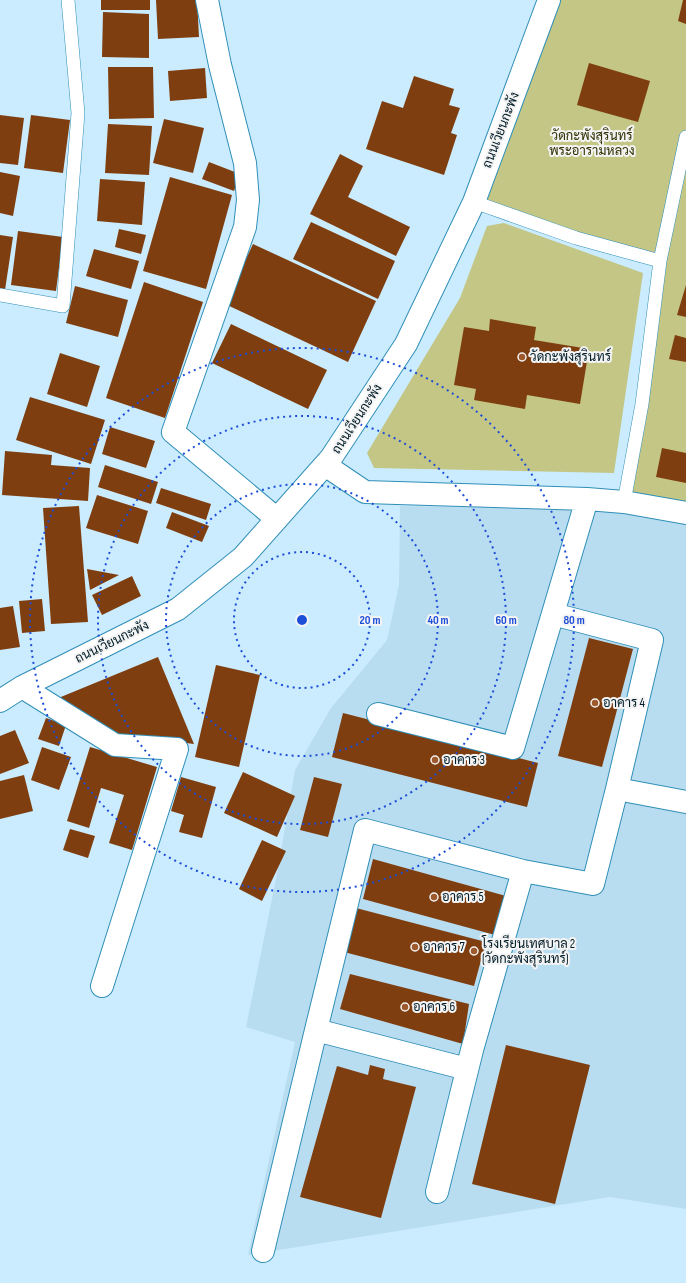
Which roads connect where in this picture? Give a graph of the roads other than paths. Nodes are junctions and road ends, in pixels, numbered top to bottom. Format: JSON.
{"nodes":[{"id":1,"x":68,"y":0,"type":"edge"},
{"id":2,"x":207,"y":0,"type":"edge"},
{"id":3,"x":549,"y":0,"type":"edge"},
{"id":4,"x":686,"y":137,"type":"edge"},
{"id":5,"x":474,"y":202,"type":"junction"},
{"id":6,"x":660,"y":261,"type":"junction"},
{"id":7,"x":0,"y":296,"type":"edge"},
{"id":8,"x":325,"y":465,"type":"junction"},
{"id":9,"x":587,"y":499,"type":"junction"},
{"id":10,"x":624,"y":502,"type":"junction"},
{"id":11,"x":686,"y":513,"type":"edge"},
{"id":12,"x":277,"y":519,"type":"junction"},
{"id":13,"x":553,"y":614,"type":"junction"},
{"id":14,"x":22,"y":687,"type":"junction"},
{"id":15,"x":0,"y":701,"type":"edge"},
{"id":16,"x":378,"y":714,"type":"dead end"},
{"id":17,"x":617,"y":789,"type":"junction"},
{"id":18,"x":686,"y":802,"type":"edge"},
{"id":19,"x":523,"y":870,"type":"junction"},
{"id":20,"x":102,"y":986,"type":"dead end"},
{"id":21,"x":316,"y":1030,"type":"junction"},
{"id":22,"x":467,"y":1069,"type":"junction"},
{"id":23,"x":437,"y":1192,"type":"dead end"},
{"id":24,"x":264,"y":1251,"type":"dead end"}],
"edges":[{"from":1,"to":7,"type":"lane"},
{"from":2,"to":12,"type":"street"},
{"from":3,"to":5,"type":"street","name":"ถนนเวียนกะพัง"},
{"from":4,"to":6,"type":"lane"},
{"from":5,"to":6,"type":"lane"},
{"from":5,"to":8,"type":"street","name":"ถนนเวียนกะพัง"},
{"from":6,"to":10,"type":"lane"},
{"from":8,"to":9,"type":"street"},
{"from":8,"to":12,"type":"street","name":"ถนนเวียนกะพัง"},
{"from":9,"to":10,"type":"street"},
{"from":9,"to":13,"type":"street"},
{"from":10,"to":11,"type":"street"},
{"from":12,"to":14,"type":"street","name":"ถนนเวียนกะพัง"},
{"from":13,"to":16,"type":"street"},
{"from":13,"to":17,"type":"street"},
{"from":14,"to":15,"type":"street","name":"ถนนเวียนกะพัง"},
{"from":14,"to":20,"type":"street"},
{"from":17,"to":18,"type":"street"},
{"from":17,"to":19,"type":"street"},
{"from":19,"to":21,"type":"street"},
{"from":19,"to":22,"type":"street"},
{"from":21,"to":22,"type":"street"},
{"from":21,"to":24,"type":"street"},
{"from":22,"to":23,"type":"street"}]}
